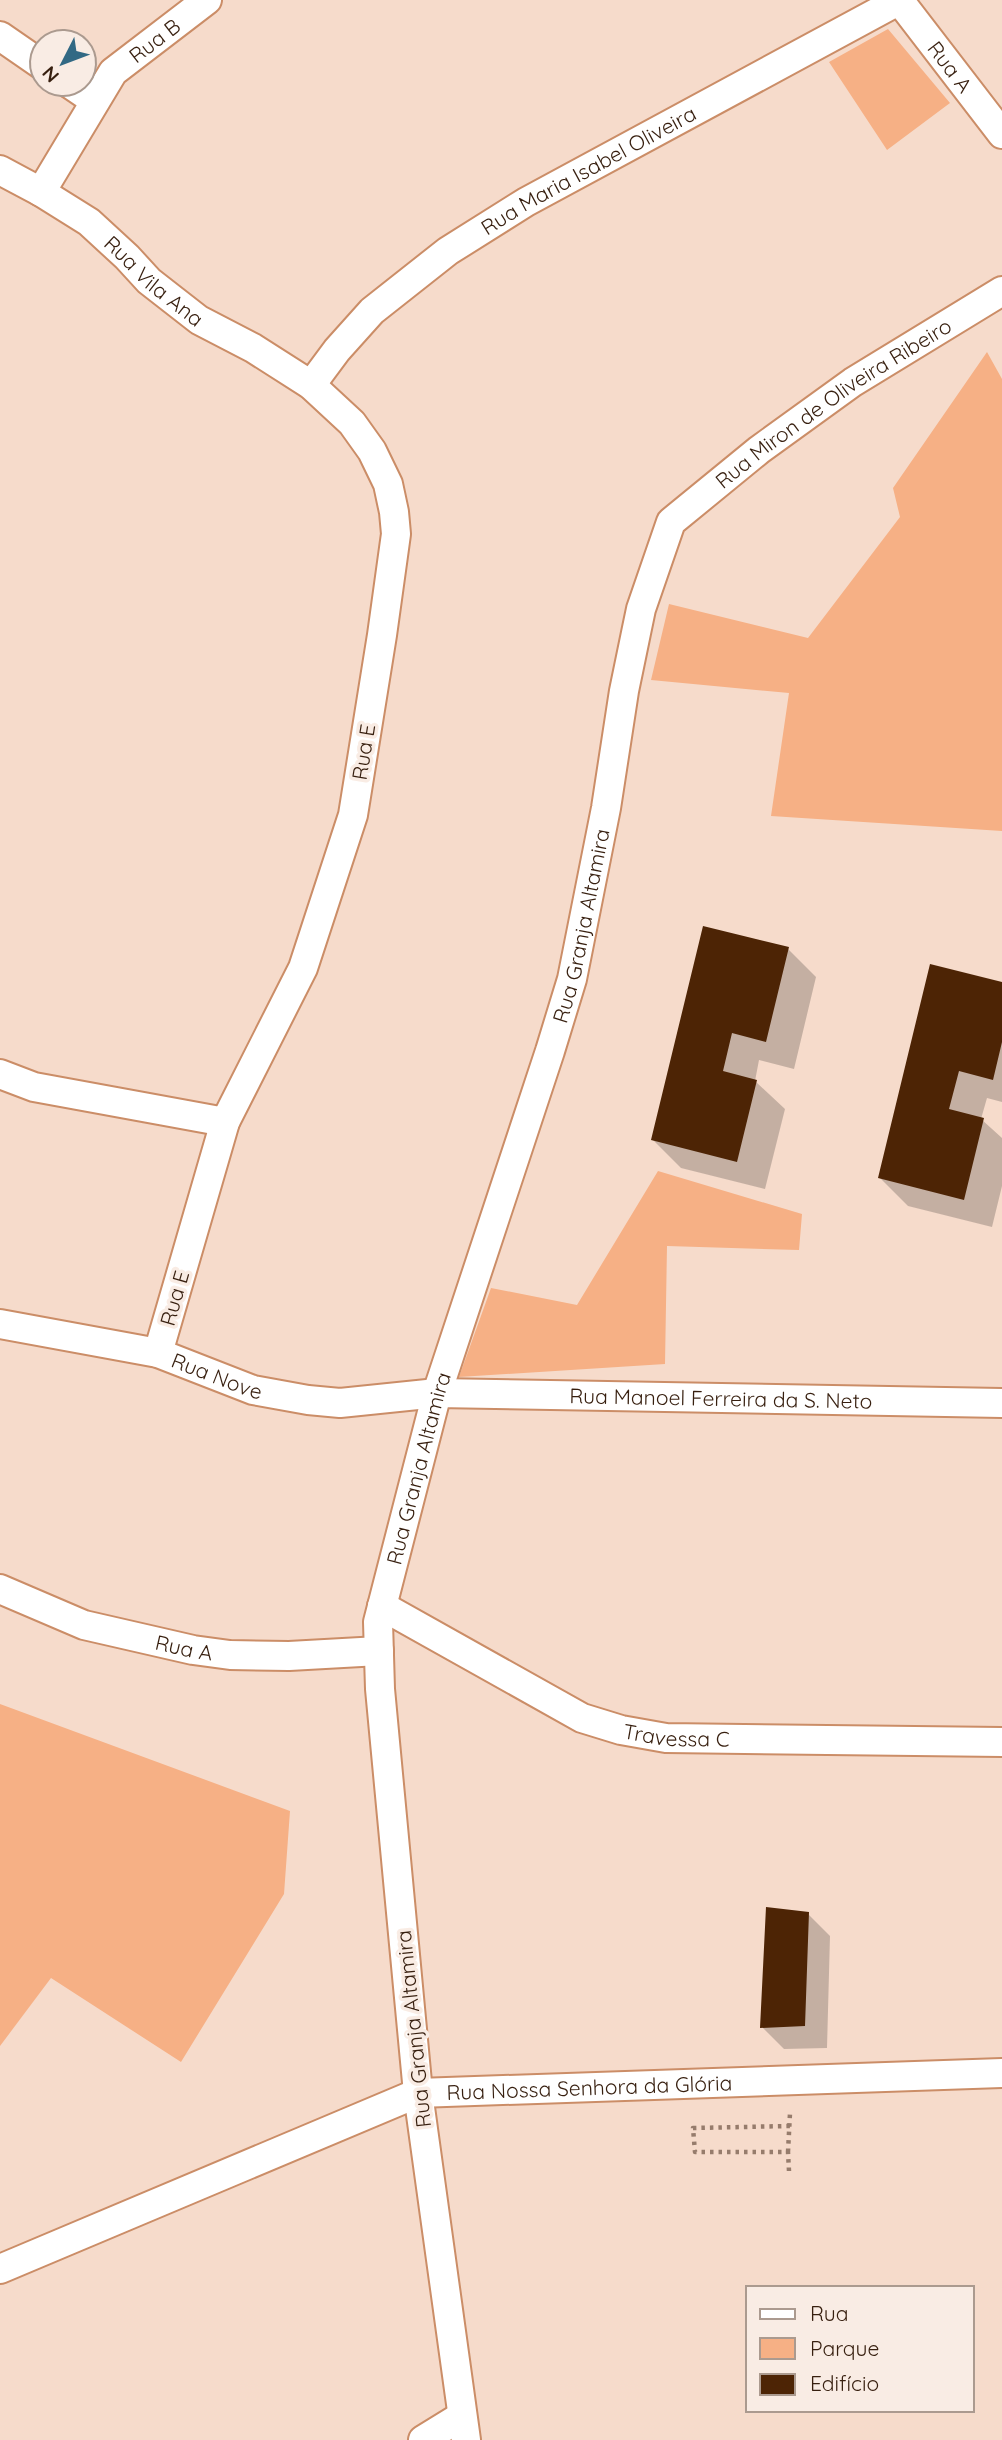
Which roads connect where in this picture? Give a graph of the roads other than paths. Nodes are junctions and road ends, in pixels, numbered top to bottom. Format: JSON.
{"nodes":[{"id":1,"x":207,"y":0,"type":"edge"},
{"id":2,"x":900,"y":0,"type":"edge"},
{"id":3,"x":0,"y":36,"type":"edge"},
{"id":4,"x":28,"y":55,"type":"edge"},
{"id":5,"x":91,"y":98,"type":"edge"},
{"id":6,"x":95,"y":101,"type":"junction"},
{"id":7,"x":1002,"y":134,"type":"edge"},
{"id":8,"x":0,"y":170,"type":"edge"},
{"id":9,"x":41,"y":192,"type":"junction"},
{"id":10,"x":1002,"y":291,"type":"edge"},
{"id":11,"x":311,"y":385,"type":"junction"},
{"id":12,"x":671,"y":522,"type":"joint"},
{"id":13,"x":0,"y":1074,"type":"edge"},
{"id":14,"x":225,"y":1122,"type":"junction"},
{"id":15,"x":0,"y":1324,"type":"edge"},
{"id":16,"x":158,"y":1353,"type":"junction"},
{"id":17,"x":437,"y":1393,"type":"junction"},
{"id":18,"x":1002,"y":1403,"type":"edge"},
{"id":19,"x":0,"y":1589,"type":"edge"},
{"id":20,"x":383,"y":1606,"type":"junction"},
{"id":21,"x":379,"y":1651,"type":"junction"},
{"id":22,"x":1002,"y":1742,"type":"edge"},
{"id":23,"x":1002,"y":2073,"type":"edge"},
{"id":24,"x":418,"y":2092,"type":"junction"},
{"id":25,"x":0,"y":2269,"type":"edge"},
{"id":26,"x":464,"y":2428,"type":"edge"},
{"id":27,"x":423,"y":2440,"type":"edge"}],
"edges":[{"from":1,"to":6,"type":"street","name":"Rua B"},
{"from":2,"to":7,"type":"street","name":"Rua A"},
{"from":2,"to":11,"type":"street","name":"Rua Maria Isabel Oliveira"},
{"from":3,"to":4,"type":"street"},
{"from":5,"to":6,"type":"street"},
{"from":6,"to":9,"type":"street","name":"Rua B"},
{"from":8,"to":9,"type":"street","name":"Rua Vila Ana"},
{"from":9,"to":11,"type":"street","name":"Rua Vila Ana"},
{"from":10,"to":12,"type":"street","name":"Rua Miron de Oliveira Ribeiro"},
{"from":11,"to":14,"type":"street","name":"Rua E"},
{"from":12,"to":17,"type":"street","name":"Rua Granja Altamira"},
{"from":13,"to":14,"type":"street"},
{"from":14,"to":16,"type":"street","name":"Rua E"},
{"from":15,"to":16,"type":"street","name":"Rua Nove"},
{"from":16,"to":17,"type":"street","name":"Rua Nove"},
{"from":17,"to":18,"type":"street","name":"Rua Manoel Ferreira da S. Neto"},
{"from":17,"to":20,"type":"street","name":"Rua Granja Altamira"},
{"from":19,"to":21,"type":"street","name":"Rua A"},
{"from":20,"to":21,"type":"street","name":"Rua Granja Altamira"},
{"from":20,"to":22,"type":"street","name":"Travessa C"},
{"from":21,"to":24,"type":"street","name":"Rua Granja Altamira"},
{"from":23,"to":24,"type":"street","name":"Rua Nossa Senhora da Glória"},
{"from":24,"to":25,"type":"street","name":"Rua Nossa Senhora da Glória"},
{"from":24,"to":26,"type":"street","name":"Rua Granja Altamira"},
{"from":26,"to":27,"type":"street"}]}
